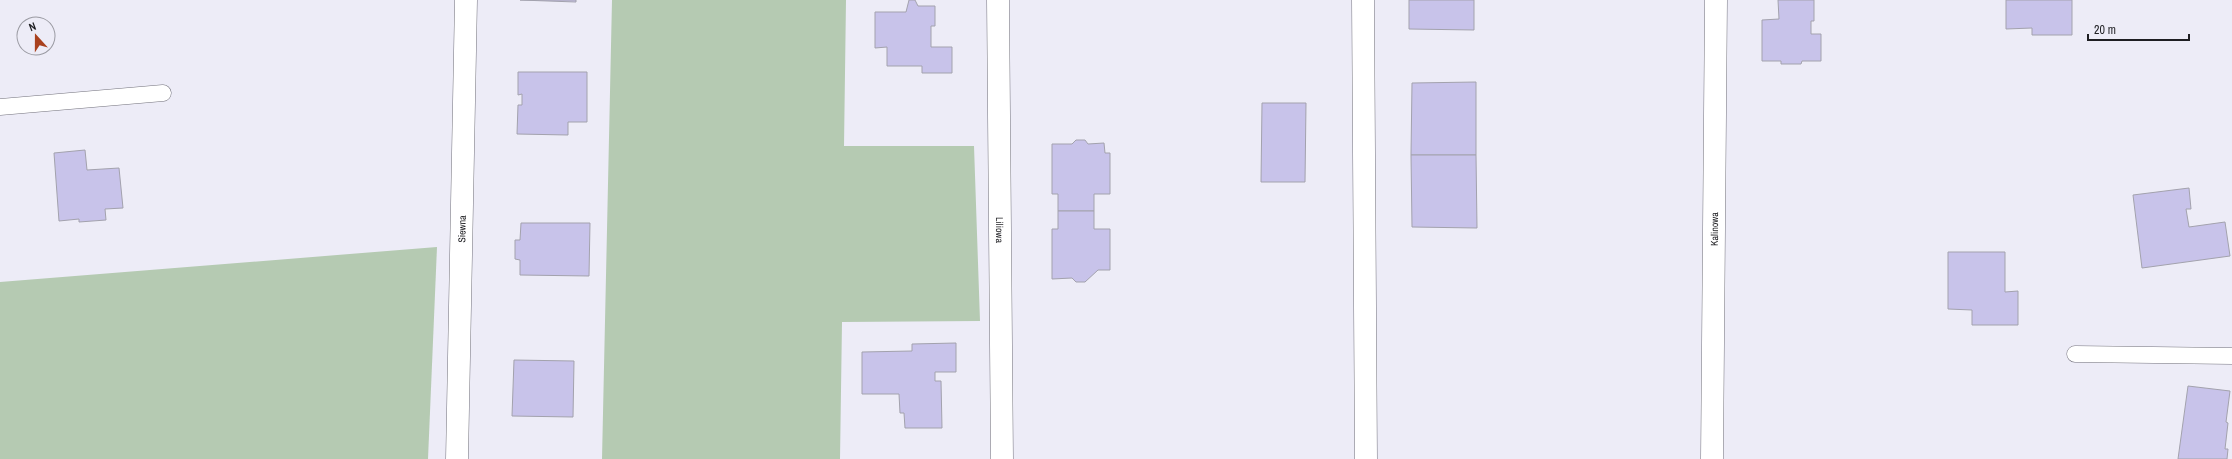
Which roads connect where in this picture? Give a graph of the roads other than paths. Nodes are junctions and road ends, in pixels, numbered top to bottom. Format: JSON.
{"nodes":[{"id":1,"x":466,"y":0,"type":"edge"},
{"id":2,"x":998,"y":0,"type":"edge"},
{"id":3,"x":1364,"y":0,"type":"edge"},
{"id":4,"x":1716,"y":0,"type":"edge"},
{"id":5,"x":163,"y":93,"type":"dead end"},
{"id":6,"x":0,"y":107,"type":"edge"},
{"id":7,"x":2075,"y":354,"type":"dead end"},
{"id":8,"x":2232,"y":356,"type":"edge"},
{"id":9,"x":457,"y":459,"type":"edge"},
{"id":10,"x":1002,"y":459,"type":"edge"},
{"id":11,"x":1366,"y":459,"type":"edge"},
{"id":12,"x":1712,"y":459,"type":"edge"}],
"edges":[{"from":1,"to":9,"type":"street","name":"Siewna"},
{"from":2,"to":10,"type":"street","name":"Liliowa"},
{"from":3,"to":11,"type":"street"},
{"from":4,"to":12,"type":"street","name":"Kalinowa"},
{"from":5,"to":6,"type":"lane"},
{"from":7,"to":8,"type":"lane"}]}
